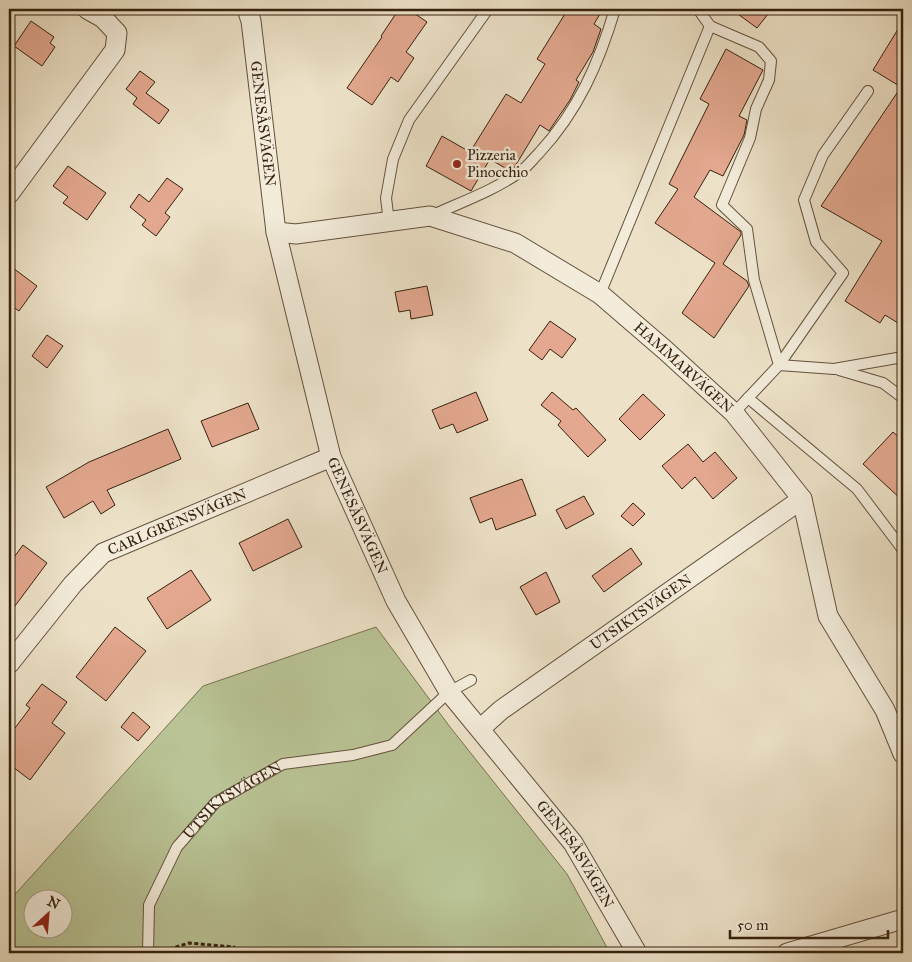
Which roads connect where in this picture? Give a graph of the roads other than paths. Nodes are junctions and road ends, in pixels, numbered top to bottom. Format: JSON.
{"nodes":[{"id":1,"x":87,"y":9,"type":"edge"},
{"id":2,"x":247,"y":9,"type":"edge"},
{"id":3,"x":488,"y":9,"type":"edge"},
{"id":4,"x":615,"y":9,"type":"edge"},
{"id":5,"x":698,"y":9,"type":"edge"},
{"id":6,"x":710,"y":26,"type":"junction"},
{"id":7,"x":868,"y":91,"type":"dead end"},
{"id":8,"x":9,"y":194,"type":"edge"},
{"id":9,"x":430,"y":216,"type":"junction"},
{"id":10,"x":389,"y":222,"type":"junction"},
{"id":11,"x":276,"y":232,"type":"junction"},
{"id":12,"x":600,"y":294,"type":"junction"},
{"id":13,"x":903,"y":359,"type":"edge"},
{"id":14,"x":780,"y":364,"type":"junction"},
{"id":15,"x":834,"y":369,"type":"junction"},
{"id":16,"x":748,"y":398,"type":"junction"},
{"id":17,"x":903,"y":398,"type":"edge"},
{"id":18,"x":734,"y":413,"type":"junction"},
{"id":19,"x":330,"y":457,"type":"junction"},
{"id":20,"x":802,"y":499,"type":"junction"},
{"id":21,"x":903,"y":550,"type":"edge"},
{"id":22,"x":9,"y":664,"type":"edge"},
{"id":23,"x":471,"y":680,"type":"dead end"},
{"id":24,"x":449,"y":692,"type":"junction"},
{"id":25,"x":480,"y":729,"type":"junction"},
{"id":26,"x":903,"y":754,"type":"edge"},
{"id":27,"x":903,"y":919,"type":"edge"},
{"id":28,"x":148,"y":953,"type":"edge"},
{"id":29,"x":637,"y":953,"type":"edge"},
{"id":30,"x":787,"y":953,"type":"edge"}],
"edges":[{"from":1,"to":8,"type":"street"},
{"from":2,"to":11,"type":"street","name":"GENESÅSVÄGEN"},
{"from":3,"to":10,"type":"lane"},
{"from":4,"to":9,"type":"lane"},
{"from":5,"to":6,"type":"lane"},
{"from":6,"to":12,"type":"lane"},
{"from":6,"to":14,"type":"lane"},
{"from":7,"to":14,"type":"lane"},
{"from":9,"to":10,"type":"street","name":"HAMMARVÄGEN"},
{"from":9,"to":12,"type":"street","name":"HAMMARVÄGEN"},
{"from":10,"to":11,"type":"street","name":"HAMMARVÄGEN"},
{"from":11,"to":19,"type":"street","name":"GENESÅSVÄGEN"},
{"from":12,"to":18,"type":"street","name":"HAMMARVÄGEN"},
{"from":13,"to":15,"type":"lane"},
{"from":14,"to":15,"type":"lane"},
{"from":14,"to":16,"type":"lane"},
{"from":15,"to":17,"type":"lane"},
{"from":16,"to":18,"type":"lane"},
{"from":16,"to":21,"type":"lane"},
{"from":18,"to":20,"type":"street","name":"HAMMARVÄGEN"},
{"from":19,"to":22,"type":"street","name":"CARLGRENSVÄGEN"},
{"from":19,"to":24,"type":"street","name":"GENESÅSVÄGEN"},
{"from":20,"to":25,"type":"street","name":"UTSIKTSVÄGEN"},
{"from":20,"to":26,"type":"street","name":"HAMMARVÄGEN"},
{"from":23,"to":24,"type":"lane","name":"UTSIKTSVÄGEN"},
{"from":24,"to":25,"type":"street","name":"GENESÅSVÄGEN"},
{"from":24,"to":28,"type":"lane","name":"UTSIKTSVÄGEN"},
{"from":25,"to":29,"type":"street","name":"GENESÅSVÄGEN"},
{"from":27,"to":30,"type":"street"}]}
